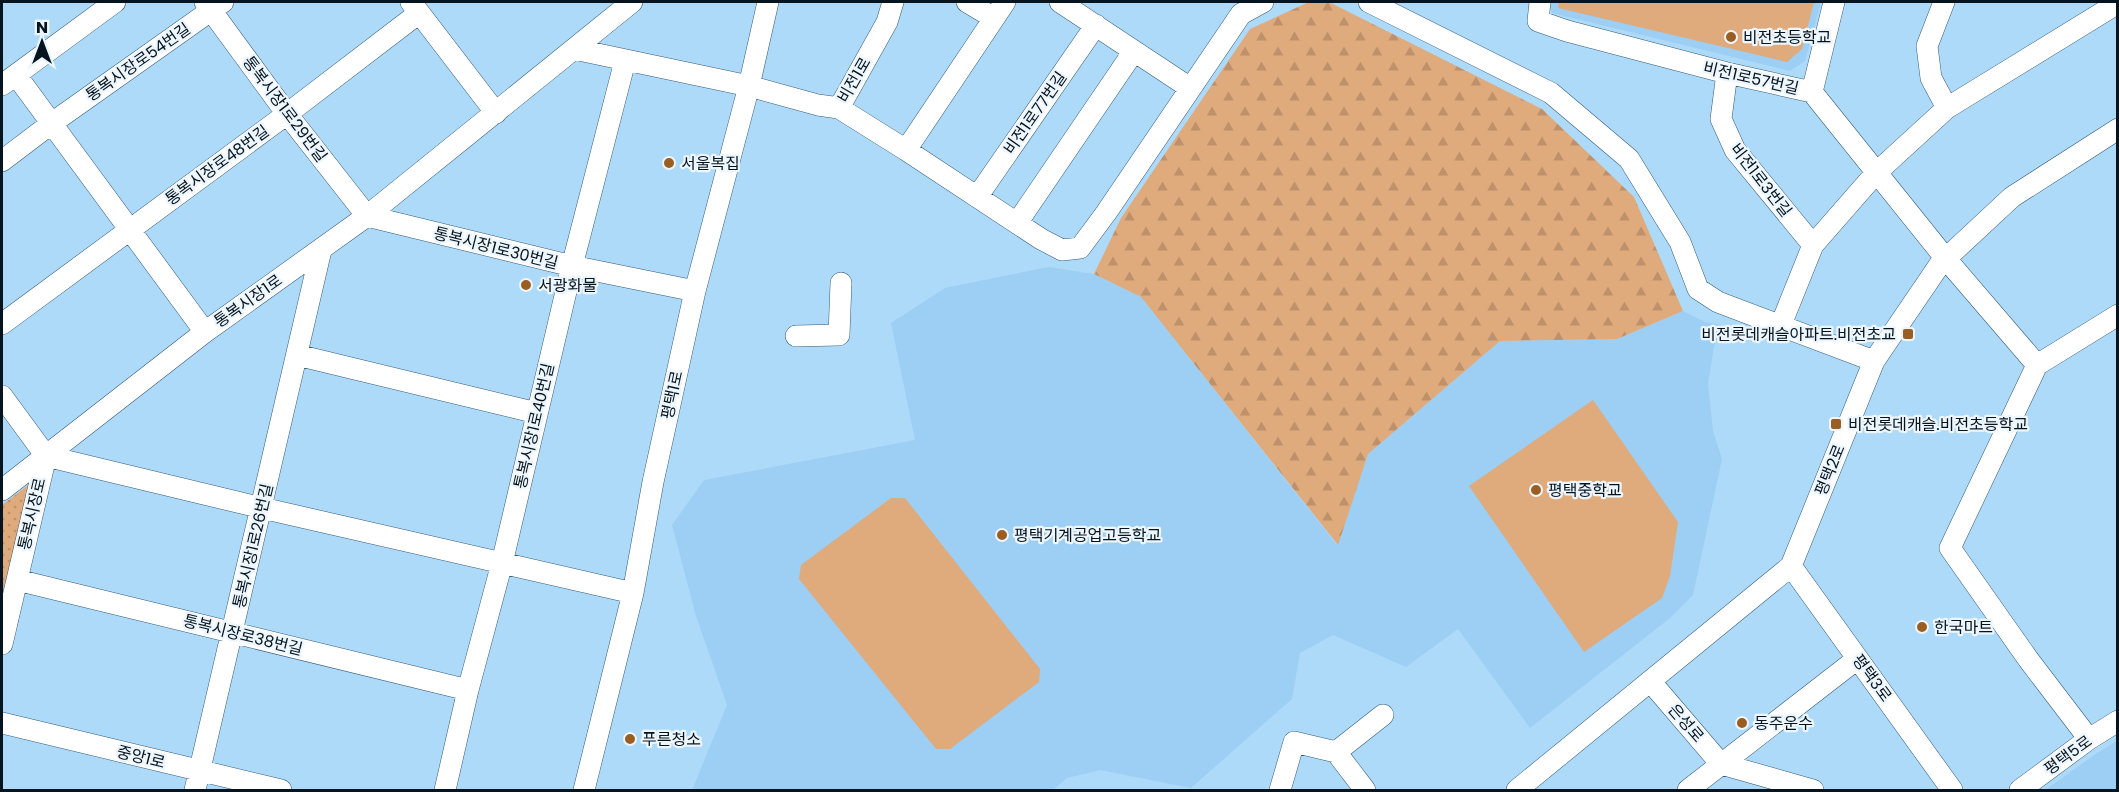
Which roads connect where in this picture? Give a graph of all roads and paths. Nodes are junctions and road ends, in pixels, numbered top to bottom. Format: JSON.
{"nodes":[{"id":1,"x":115,"y":2,"type":"edge"},
{"id":2,"x":632,"y":2,"type":"edge"},
{"id":3,"x":768,"y":2,"type":"edge"},
{"id":4,"x":893,"y":2,"type":"edge"},
{"id":5,"x":967,"y":2,"type":"edge"},
{"id":6,"x":1060,"y":2,"type":"edge"},
{"id":7,"x":1263,"y":2,"type":"edge"},
{"id":8,"x":1369,"y":2,"type":"edge"},
{"id":9,"x":1540,"y":2,"type":"edge"},
{"id":10,"x":1834,"y":2,"type":"edge"},
{"id":11,"x":1944,"y":2,"type":"edge"},
{"id":12,"x":213,"y":4,"type":"edge"},
{"id":13,"x":2111,"y":4,"type":"edge"},
{"id":14,"x":415,"y":7,"type":"edge"},
{"id":15,"x":1000,"y":10,"type":"edge"},
{"id":16,"x":1096,"y":25,"type":"junction"},
{"id":17,"x":574,"y":49,"type":"junction"},
{"id":18,"x":1134,"y":51,"type":"junction"},
{"id":19,"x":625,"y":61,"type":"junction"},
{"id":20,"x":1727,"y":74,"type":"junction"},
{"id":21,"x":9,"y":80,"type":"edge"},
{"id":22,"x":749,"y":86,"type":"junction"},
{"id":23,"x":1190,"y":88,"type":"junction"},
{"id":24,"x":1812,"y":92,"type":"junction"},
{"id":25,"x":839,"y":108,"type":"junction"},
{"id":26,"x":1947,"y":108,"type":"junction"},
{"id":27,"x":496,"y":113,"type":"junction"},
{"id":28,"x":287,"y":114,"type":"junction"},
{"id":29,"x":52,"y":123,"type":"junction"},
{"id":30,"x":2118,"y":129,"type":"edge"},
{"id":31,"x":906,"y":150,"type":"junction"},
{"id":32,"x":2,"y":161,"type":"edge"},
{"id":33,"x":1876,"y":173,"type":"junction"},
{"id":34,"x":977,"y":197,"type":"junction"},
{"id":35,"x":367,"y":216,"type":"junction"},
{"id":36,"x":1017,"y":223,"type":"junction"},
{"id":37,"x":128,"y":229,"type":"junction"},
{"id":38,"x":1813,"y":245,"type":"junction"},
{"id":39,"x":321,"y":250,"type":"junction"},
{"id":40,"x":1946,"y":259,"type":"junction"},
{"id":41,"x":572,"y":266,"type":"junction"},
{"id":42,"x":841,"y":283,"type":"dead end"},
{"id":43,"x":695,"y":291,"type":"junction"},
{"id":44,"x":2118,"y":315,"type":"edge"},
{"id":45,"x":2,"y":324,"type":"edge"},
{"id":46,"x":1780,"y":327,"type":"junction"},
{"id":47,"x":205,"y":332,"type":"junction"},
{"id":48,"x":796,"y":336,"type":"dead end"},
{"id":49,"x":297,"y":355,"type":"junction"},
{"id":50,"x":1874,"y":361,"type":"junction"},
{"id":51,"x":2037,"y":365,"type":"junction"},
{"id":52,"x":2,"y":396,"type":"edge"},
{"id":53,"x":537,"y":413,"type":"junction"},
{"id":54,"x":46,"y":456,"type":"junction"},
{"id":55,"x":2,"y":490,"type":"edge"},
{"id":56,"x":262,"y":508,"type":"junction"},
{"id":57,"x":502,"y":563,"type":"junction"},
{"id":58,"x":1791,"y":566,"type":"junction"},
{"id":59,"x":17,"y":580,"type":"junction"},
{"id":60,"x":633,"y":593,"type":"junction"},
{"id":61,"x":233,"y":632,"type":"junction"},
{"id":62,"x":2,"y":644,"type":"edge"},
{"id":63,"x":1857,"y":658,"type":"junction"},
{"id":64,"x":1650,"y":681,"type":"junction"},
{"id":65,"x":468,"y":690,"type":"junction"},
{"id":66,"x":1383,"y":715,"type":"dead end"},
{"id":67,"x":2118,"y":721,"type":"edge"},
{"id":68,"x":2,"y":723,"type":"edge"},
{"id":69,"x":2089,"y":739,"type":"junction"},
{"id":70,"x":1335,"y":752,"type":"junction"},
{"id":71,"x":1721,"y":764,"type":"junction"},
{"id":72,"x":197,"y":781,"type":"edge"},
{"id":73,"x":280,"y":790,"type":"edge"},
{"id":74,"x":445,"y":790,"type":"edge"},
{"id":75,"x":584,"y":790,"type":"edge"},
{"id":76,"x":1280,"y":790,"type":"edge"},
{"id":77,"x":1365,"y":790,"type":"edge"},
{"id":78,"x":1517,"y":790,"type":"edge"},
{"id":79,"x":1688,"y":790,"type":"edge"},
{"id":80,"x":1813,"y":790,"type":"edge"},
{"id":81,"x":1952,"y":790,"type":"edge"},
{"id":82,"x":2020,"y":790,"type":"edge"}],
"edges":[{"from":1,"to":21,"type":"street"},
{"from":2,"to":17,"type":"street","name":"통복시장1로"},
{"from":3,"to":22,"type":"street","name":"평택1로"},
{"from":4,"to":25,"type":"street","name":"비전1로"},
{"from":5,"to":15,"type":"street"},
{"from":6,"to":16,"type":"street"},
{"from":7,"to":23,"type":"street"},
{"from":8,"to":46,"type":"street"},
{"from":9,"to":20,"type":"street","name":"비전1로57번길"},
{"from":10,"to":24,"type":"street"},
{"from":11,"to":26,"type":"street"},
{"from":12,"to":28,"type":"street","name":"통복시장1로29번길"},
{"from":12,"to":29,"type":"street","name":"통복시장로54번길"},
{"from":13,"to":26,"type":"street"},
{"from":14,"to":27,"type":"street"},
{"from":14,"to":28,"type":"street","name":"통복시장로48번길"},
{"from":15,"to":31,"type":"street"},
{"from":16,"to":18,"type":"street"},
{"from":16,"to":34,"type":"street","name":"비전1로77번길"},
{"from":17,"to":19,"type":"street"},
{"from":17,"to":27,"type":"street","name":"통복시장1로"},
{"from":18,"to":23,"type":"street"},
{"from":18,"to":36,"type":"street"},
{"from":19,"to":22,"type":"street"},
{"from":19,"to":41,"type":"street","name":"통복시장1로40번길"},
{"from":20,"to":24,"type":"street","name":"비전1로57번길"},
{"from":20,"to":38,"type":"street","name":"비전1로3번길"},
{"from":21,"to":29,"type":"street"},
{"from":22,"to":25,"type":"street","name":"비전1로"},
{"from":22,"to":43,"type":"street","name":"평택1로"},
{"from":23,"to":36,"type":"street"},
{"from":24,"to":33,"type":"street","name":"비전1로57번길"},
{"from":25,"to":31,"type":"street"},
{"from":26,"to":33,"type":"street"},
{"from":27,"to":35,"type":"street","name":"통복시장1로"},
{"from":28,"to":35,"type":"street","name":"통복시장1로29번길"},
{"from":28,"to":37,"type":"street","name":"통복시장로48번길"},
{"from":29,"to":32,"type":"street","name":"통복시장로54번길"},
{"from":29,"to":37,"type":"street"},
{"from":30,"to":40,"type":"street","name":"평택2로"},
{"from":31,"to":34,"type":"street"},
{"from":33,"to":38,"type":"street"},
{"from":33,"to":40,"type":"street","name":"비전1로57번길"},
{"from":34,"to":36,"type":"street"},
{"from":35,"to":39,"type":"street","name":"통복시장1로"},
{"from":35,"to":41,"type":"street","name":"통복시장1로30번길"},
{"from":37,"to":45,"type":"street","name":"통복시장로48번길"},
{"from":37,"to":47,"type":"street"},
{"from":38,"to":46,"type":"street"},
{"from":39,"to":47,"type":"street","name":"통복시장1로"},
{"from":39,"to":49,"type":"street","name":"통복시장1로26번길"},
{"from":40,"to":50,"type":"street","name":"평택2로"},
{"from":40,"to":51,"type":"street","name":"비전1로57번길"},
{"from":41,"to":43,"type":"street","name":"통복시장1로30번길"},
{"from":41,"to":53,"type":"street","name":"통복시장1로40번길"},
{"from":42,"to":48,"type":"street"},
{"from":43,"to":60,"type":"street","name":"평택1로"},
{"from":44,"to":51,"type":"street"},
{"from":46,"to":50,"type":"street"},
{"from":47,"to":54,"type":"street","name":"통복시장1로"},
{"from":49,"to":53,"type":"street"},
{"from":49,"to":56,"type":"street","name":"통복시장1로26번길"},
{"from":50,"to":58,"type":"street","name":"평택2로"},
{"from":51,"to":69,"type":"street"},
{"from":52,"to":54,"type":"street","name":"통복시장로"},
{"from":53,"to":57,"type":"street","name":"통복시장1로40번길"},
{"from":54,"to":55,"type":"street","name":"통복시장1로"},
{"from":54,"to":56,"type":"street"},
{"from":54,"to":59,"type":"street","name":"통복시장로"},
{"from":56,"to":57,"type":"street"},
{"from":56,"to":61,"type":"street","name":"통복시장1로26번길"},
{"from":57,"to":60,"type":"street"},
{"from":57,"to":65,"type":"street","name":"통복시장1로40번길"},
{"from":58,"to":63,"type":"street","name":"평택3로"},
{"from":58,"to":64,"type":"street","name":"평택2로"},
{"from":59,"to":61,"type":"street","name":"통복시장로38번길"},
{"from":59,"to":62,"type":"street","name":"통복시장로"},
{"from":60,"to":75,"type":"street","name":"평택1로"},
{"from":61,"to":65,"type":"street","name":"통복시장로38번길"},
{"from":61,"to":72,"type":"street","name":"통복시장1로26번길"},
{"from":63,"to":71,"type":"street"},
{"from":63,"to":81,"type":"street","name":"평택3로"},
{"from":64,"to":71,"type":"street","name":"은성로"},
{"from":64,"to":78,"type":"street","name":"평택2로"},
{"from":65,"to":74,"type":"street","name":"통복시장1로40번길"},
{"from":66,"to":70,"type":"street"},
{"from":67,"to":69,"type":"street","name":"평택5로"},
{"from":68,"to":72,"type":"street","name":"중앙1로"},
{"from":69,"to":82,"type":"street","name":"평택5로"},
{"from":70,"to":76,"type":"street"},
{"from":70,"to":77,"type":"street"},
{"from":71,"to":79,"type":"street"},
{"from":71,"to":80,"type":"street"},
{"from":72,"to":73,"type":"street","name":"중앙1로"}]}
